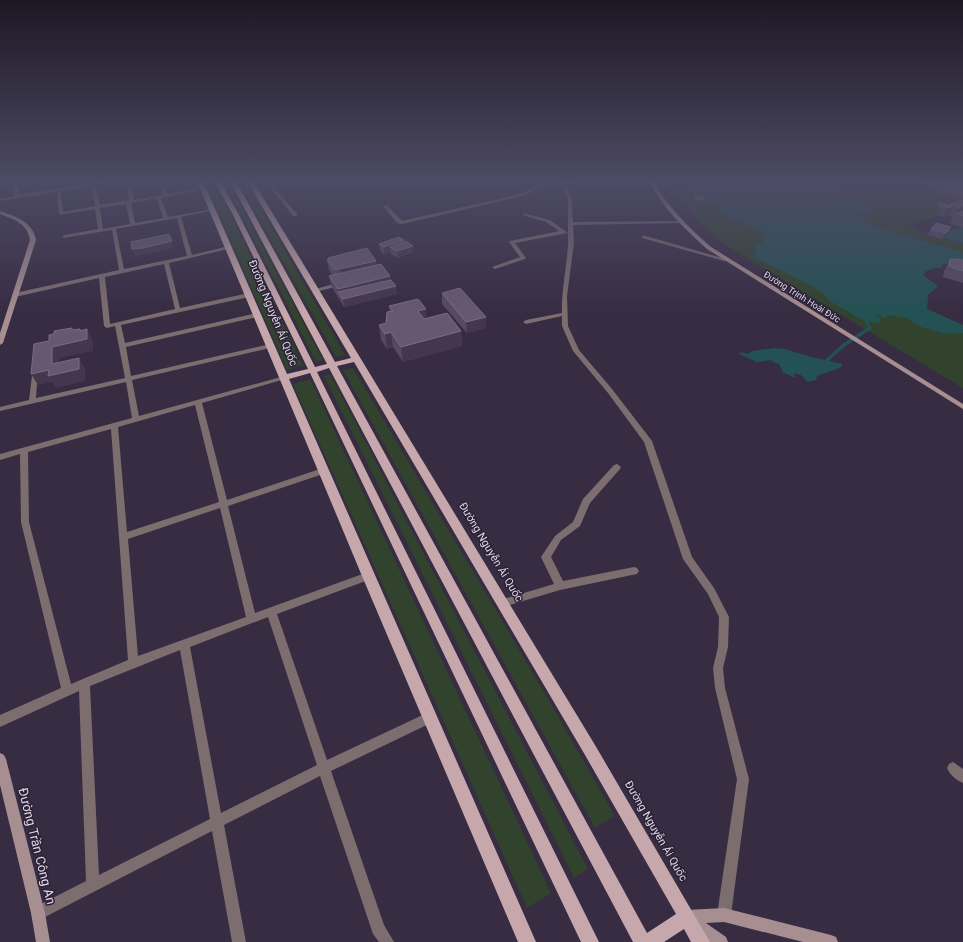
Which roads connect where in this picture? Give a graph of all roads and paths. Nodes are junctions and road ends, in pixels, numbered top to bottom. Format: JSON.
{"nodes":[{"id":1,"x":570,"y":224,"type":"edge"},
{"id":2,"x":26,"y":225,"type":"edge"},
{"id":3,"x":101,"y":225,"type":"edge"},
{"id":4,"x":133,"y":225,"type":"edge"},
{"id":5,"x":181,"y":225,"type":"edge"},
{"id":6,"x":220,"y":225,"type":"edge"},
{"id":7,"x":241,"y":225,"type":"edge"},
{"id":8,"x":257,"y":225,"type":"edge"},
{"id":9,"x":276,"y":225,"type":"edge"},
{"id":10,"x":553,"y":225,"type":"edge"},
{"id":11,"x":684,"y":225,"type":"edge"},
{"id":12,"x":114,"y":229,"type":"junction"},
{"id":13,"x":102,"y":231,"type":"junction"},
{"id":14,"x":562,"y":232,"type":"junction"},
{"id":15,"x":570,"y":234,"type":"junction"},
{"id":16,"x":65,"y":237,"type":"dead end"},
{"id":17,"x":644,"y":237,"type":"dead end"},
{"id":18,"x":229,"y":248,"type":"junction"},
{"id":19,"x":190,"y":256,"type":"junction"},
{"id":20,"x":726,"y":260,"type":"junction"},
{"id":21,"x":166,"y":262,"type":"junction"},
{"id":22,"x":495,"y":267,"type":"dead end"},
{"id":23,"x":122,"y":272,"type":"junction"},
{"id":24,"x":102,"y":276,"type":"junction"},
{"id":25,"x":345,"y":283,"type":"edge"},
{"id":26,"x":315,"y":290,"type":"junction"},
{"id":27,"x":15,"y":295,"type":"junction"},
{"id":28,"x":249,"y":295,"type":"junction"},
{"id":29,"x":178,"y":311,"type":"junction"},
{"id":30,"x":565,"y":314,"type":"junction"},
{"id":31,"x":256,"y":315,"type":"junction"},
{"id":32,"x":526,"y":322,"type":"dead end"},
{"id":33,"x":118,"y":324,"type":"junction"},
{"id":34,"x":0,"y":342,"type":"edge"},
{"id":35,"x":122,"y":346,"type":"junction"},
{"id":36,"x":270,"y":346,"type":"junction"},
{"id":37,"x":355,"y":359,"type":"junction"},
{"id":38,"x":35,"y":364,"type":"edge"},
{"id":39,"x":333,"y":365,"type":"junction"},
{"id":40,"x":313,"y":370,"type":"junction"},
{"id":41,"x":283,"y":378,"type":"junction"},
{"id":42,"x":128,"y":379,"type":"junction"},
{"id":43,"x":32,"y":402,"type":"junction"},
{"id":44,"x":198,"y":402,"type":"junction"},
{"id":45,"x":963,"y":407,"type":"edge"},
{"id":46,"x":0,"y":409,"type":"edge"},
{"id":47,"x":136,"y":419,"type":"junction"},
{"id":48,"x":114,"y":425,"type":"junction"},
{"id":49,"x":24,"y":450,"type":"junction"},
{"id":50,"x":0,"y":457,"type":"edge"},
{"id":51,"x":617,"y":467,"type":"dead end"},
{"id":52,"x":323,"y":471,"type":"junction"},
{"id":53,"x":224,"y":503,"type":"junction"},
{"id":54,"x":123,"y":537,"type":"junction"},
{"id":55,"x":634,"y":571,"type":"dead end"},
{"id":56,"x":368,"y":576,"type":"junction"},
{"id":57,"x":560,"y":586,"type":"junction"},
{"id":58,"x":503,"y":603,"type":"junction"},
{"id":59,"x":271,"y":612,"type":"junction"},
{"id":60,"x":252,"y":619,"type":"junction"},
{"id":61,"x":184,"y":644,"type":"junction"},
{"id":62,"x":133,"y":663,"type":"junction"},
{"id":63,"x":84,"y":683,"type":"junction"},
{"id":64,"x":67,"y":691,"type":"junction"},
{"id":65,"x":429,"y":718,"type":"junction"},
{"id":66,"x":0,"y":721,"type":"edge"},
{"id":67,"x":0,"y":758,"type":"edge"},
{"id":68,"x":324,"y":768,"type":"junction"},
{"id":69,"x":953,"y":768,"type":"dead end"},
{"id":70,"x":963,"y":777,"type":"edge"},
{"id":71,"x":2,"y":778,"type":"edge"},
{"id":72,"x":217,"y":823,"type":"junction"},
{"id":73,"x":93,"y":886,"type":"junction"},
{"id":74,"x":38,"y":913,"type":"junction"},
{"id":75,"x":724,"y":915,"type":"junction"},
{"id":76,"x":687,"y":918,"type":"junction"},
{"id":77,"x":43,"y":942,"type":"edge"},
{"id":78,"x":239,"y":942,"type":"edge"},
{"id":79,"x":387,"y":942,"type":"edge"},
{"id":80,"x":527,"y":942,"type":"edge"},
{"id":81,"x":590,"y":942,"type":"edge"},
{"id":82,"x":642,"y":942,"type":"edge"},
{"id":83,"x":648,"y":942,"type":"edge"},
{"id":84,"x":701,"y":942,"type":"edge"},
{"id":85,"x":721,"y":942,"type":"edge"},
{"id":86,"x":831,"y":942,"type":"edge"}],
"edges":[{"from":1,"to":15,"type":"street"},
{"from":2,"to":27,"type":"street"},
{"from":3,"to":13,"type":"street"},
{"from":4,"to":12,"type":"street"},
{"from":5,"to":19,"type":"street"},
{"from":6,"to":18,"type":"main road","name":"Đường Nguyễn Ái Quốc"},
{"from":7,"to":40,"type":"main road","name":"Đường Nguyễn Ái Quốc"},
{"from":8,"to":39,"type":"main road","name":"Đường Nguyễn Ái Quốc"},
{"from":9,"to":26,"type":"main road","name":"Đường Nguyễn Ái Quốc"},
{"from":10,"to":14,"type":"street"},
{"from":11,"to":20,"type":"street","name":"Đường Trịnh Hoài Đức"},
{"from":12,"to":13,"type":"street"},
{"from":12,"to":23,"type":"street"},
{"from":13,"to":16,"type":"street"},
{"from":14,"to":15,"type":"street"},
{"from":14,"to":22,"type":"street"},
{"from":15,"to":30,"type":"street"},
{"from":17,"to":20,"type":"street"},
{"from":18,"to":19,"type":"street"},
{"from":18,"to":28,"type":"main road","name":"Đường Nguyễn Ái Quốc"},
{"from":19,"to":21,"type":"street"},
{"from":20,"to":45,"type":"street","name":"Đường Trịnh Hoài Đức"},
{"from":21,"to":23,"type":"street"},
{"from":21,"to":29,"type":"street"},
{"from":23,"to":24,"type":"street"},
{"from":24,"to":27,"type":"street"},
{"from":24,"to":33,"type":"street"},
{"from":25,"to":26,"type":"street"},
{"from":26,"to":37,"type":"main road","name":"Đường Nguyễn Ái Quốc"},
{"from":27,"to":34,"type":"street"},
{"from":28,"to":29,"type":"street"},
{"from":28,"to":31,"type":"main road","name":"Đường Nguyễn Ái Quốc"},
{"from":29,"to":33,"type":"street"},
{"from":30,"to":32,"type":"street"},
{"from":30,"to":75,"type":"street"},
{"from":31,"to":35,"type":"street"},
{"from":31,"to":36,"type":"main road","name":"Đường Nguyễn Ái Quốc"},
{"from":33,"to":35,"type":"street"},
{"from":35,"to":42,"type":"street"},
{"from":36,"to":41,"type":"main road","name":"Đường Nguyễn Ái Quốc"},
{"from":36,"to":42,"type":"street"},
{"from":37,"to":39,"type":"main road"},
{"from":37,"to":58,"type":"main road","name":"Đường Nguyễn Ái Quốc"},
{"from":38,"to":43,"type":"street"},
{"from":39,"to":40,"type":"main road"},
{"from":39,"to":82,"type":"main road","name":"Đường Nguyễn Ái Quốc"},
{"from":40,"to":41,"type":"main road"},
{"from":40,"to":81,"type":"main road","name":"Đường Nguyễn Ái Quốc"},
{"from":41,"to":44,"type":"street"},
{"from":41,"to":52,"type":"main road","name":"Đường Nguyễn Ái Quốc"},
{"from":42,"to":43,"type":"street"},
{"from":42,"to":47,"type":"street"},
{"from":43,"to":46,"type":"street"},
{"from":44,"to":47,"type":"street"},
{"from":44,"to":53,"type":"street"},
{"from":47,"to":48,"type":"street"},
{"from":48,"to":49,"type":"street"},
{"from":48,"to":54,"type":"street"},
{"from":49,"to":50,"type":"street"},
{"from":49,"to":64,"type":"street"},
{"from":51,"to":57,"type":"street"},
{"from":52,"to":53,"type":"street"},
{"from":52,"to":56,"type":"main road","name":"Đường Nguyễn Ái Quốc"},
{"from":53,"to":54,"type":"street"},
{"from":53,"to":60,"type":"street"},
{"from":54,"to":62,"type":"street"},
{"from":55,"to":57,"type":"street"},
{"from":56,"to":59,"type":"street"},
{"from":56,"to":65,"type":"main road","name":"Đường Nguyễn Ái Quốc"},
{"from":57,"to":58,"type":"street"},
{"from":58,"to":76,"type":"main road","name":"Đường Nguyễn Ái Quốc"},
{"from":59,"to":60,"type":"street"},
{"from":59,"to":68,"type":"street"},
{"from":60,"to":61,"type":"street"},
{"from":61,"to":62,"type":"street"},
{"from":61,"to":72,"type":"street"},
{"from":62,"to":63,"type":"street"},
{"from":63,"to":64,"type":"street"},
{"from":63,"to":73,"type":"street"},
{"from":64,"to":66,"type":"street"},
{"from":65,"to":68,"type":"street"},
{"from":65,"to":80,"type":"main road","name":"Đường Nguyễn Ái Quốc"},
{"from":67,"to":71,"type":"street","name":"Đường Trần Công An"},
{"from":68,"to":72,"type":"street"},
{"from":68,"to":79,"type":"street"},
{"from":69,"to":70,"type":"street"},
{"from":71,"to":74,"type":"street","name":"Đường Trần Công An"},
{"from":72,"to":73,"type":"street"},
{"from":72,"to":78,"type":"street"},
{"from":73,"to":74,"type":"street"},
{"from":74,"to":77,"type":"street","name":"Đường Trần Công An"},
{"from":75,"to":76,"type":"street"},
{"from":75,"to":86,"type":"street"},
{"from":76,"to":83,"type":"main road"},
{"from":76,"to":84,"type":"main road","name":"Đường Nguyễn Ái Quốc"},
{"from":76,"to":85,"type":"street"}]}
